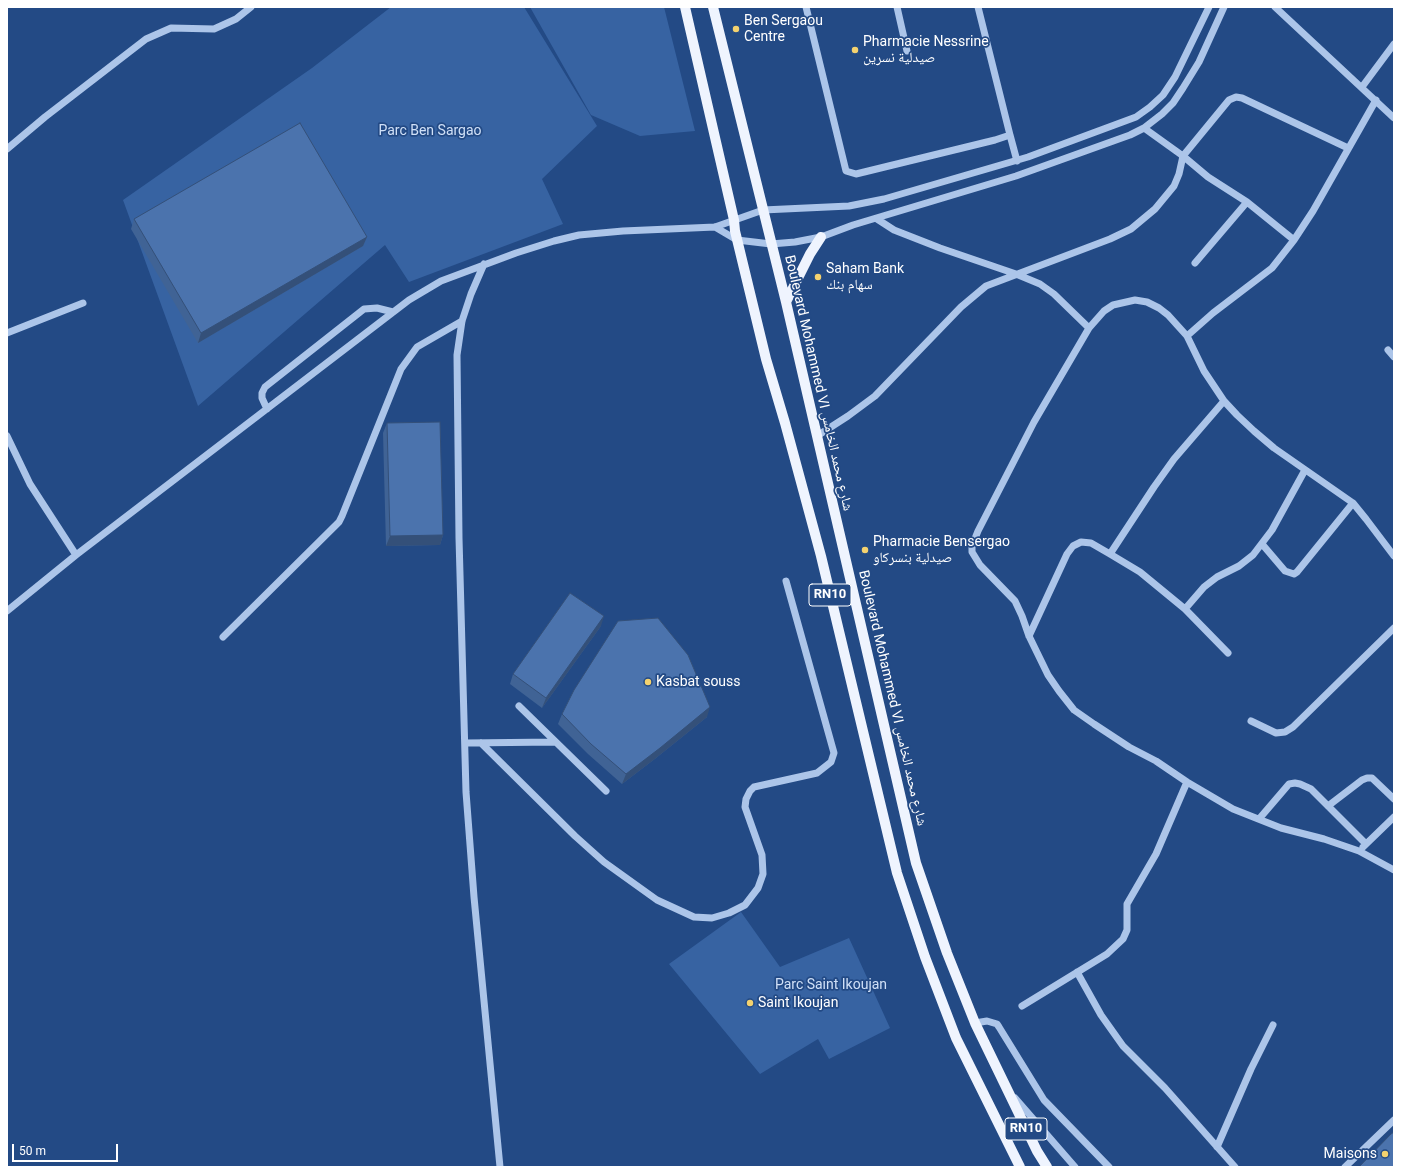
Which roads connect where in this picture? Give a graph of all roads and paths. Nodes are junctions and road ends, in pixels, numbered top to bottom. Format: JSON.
{"nodes":[{"id":1,"x":251,"y":7,"type":"edge"},
{"id":2,"x":686,"y":7,"type":"edge"},
{"id":3,"x":713,"y":7,"type":"edge"},
{"id":4,"x":806,"y":7,"type":"edge"},
{"id":5,"x":897,"y":7,"type":"edge"},
{"id":6,"x":978,"y":7,"type":"edge"},
{"id":7,"x":1209,"y":7,"type":"edge"},
{"id":8,"x":1224,"y":7,"type":"edge"},
{"id":9,"x":1275,"y":7,"type":"edge"},
{"id":10,"x":1394,"y":44,"type":"edge"},
{"id":11,"x":907,"y":51,"type":"dead end"},
{"id":12,"x":1362,"y":87,"type":"junction"},
{"id":13,"x":1376,"y":100,"type":"junction"},
{"id":14,"x":1394,"y":118,"type":"edge"},
{"id":15,"x":1144,"y":128,"type":"junction"},
{"id":16,"x":1010,"y":135,"type":"junction"},
{"id":17,"x":1348,"y":148,"type":"junction"},
{"id":18,"x":7,"y":149,"type":"edge"},
{"id":19,"x":1183,"y":156,"type":"junction"},
{"id":20,"x":1017,"y":161,"type":"junction"},
{"id":21,"x":1247,"y":202,"type":"junction"},
{"id":22,"x":763,"y":210,"type":"junction"},
{"id":23,"x":877,"y":219,"type":"junction"},
{"id":24,"x":734,"y":220,"type":"junction"},
{"id":25,"x":715,"y":227,"type":"junction"},
{"id":26,"x":821,"y":237,"type":"junction"},
{"id":27,"x":737,"y":240,"type":"junction"},
{"id":28,"x":1294,"y":240,"type":"junction"},
{"id":29,"x":771,"y":244,"type":"junction"},
{"id":30,"x":1195,"y":263,"type":"dead end"},
{"id":31,"x":484,"y":264,"type":"junction"},
{"id":32,"x":1016,"y":274,"type":"junction"},
{"id":33,"x":786,"y":302,"type":"junction"},
{"id":34,"x":83,"y":303,"type":"dead end"},
{"id":35,"x":394,"y":312,"type":"junction"},
{"id":36,"x":462,"y":322,"type":"junction"},
{"id":37,"x":1089,"y":328,"type":"junction"},
{"id":38,"x":7,"y":334,"type":"edge"},
{"id":39,"x":1187,"y":336,"type":"junction"},
{"id":40,"x":1388,"y":350,"type":"dead end"},
{"id":41,"x":1394,"y":357,"type":"edge"},
{"id":42,"x":1224,"y":401,"type":"junction"},
{"id":43,"x":267,"y":409,"type":"junction"},
{"id":44,"x":7,"y":436,"type":"edge"},
{"id":45,"x":817,"y":436,"type":"junction"},
{"id":46,"x":1305,"y":470,"type":"junction"},
{"id":47,"x":1353,"y":503,"type":"junction"},
{"id":48,"x":1262,"y":544,"type":"junction"},
{"id":49,"x":1110,"y":554,"type":"junction"},
{"id":50,"x":76,"y":555,"type":"junction"},
{"id":51,"x":1394,"y":556,"type":"edge"},
{"id":52,"x":786,"y":582,"type":"dead end"},
{"id":53,"x":1185,"y":609,"type":"junction"},
{"id":54,"x":7,"y":611,"type":"edge"},
{"id":55,"x":1394,"y":628,"type":"edge"},
{"id":56,"x":1029,"y":636,"type":"junction"},
{"id":57,"x":223,"y":637,"type":"dead end"},
{"id":58,"x":1228,"y":653,"type":"dead end"},
{"id":59,"x":520,"y":706,"type":"dead end"},
{"id":60,"x":1251,"y":721,"type":"dead end"},
{"id":61,"x":556,"y":742,"type":"junction"},
{"id":62,"x":465,"y":743,"type":"junction"},
{"id":63,"x":481,"y":743,"type":"junction"},
{"id":64,"x":1187,"y":782,"type":"junction"},
{"id":65,"x":606,"y":791,"type":"dead end"},
{"id":66,"x":1394,"y":799,"type":"edge"},
{"id":67,"x":1328,"y":806,"type":"junction"},
{"id":68,"x":1394,"y":817,"type":"edge"},
{"id":69,"x":1259,"y":819,"type":"junction"},
{"id":70,"x":1366,"y":844,"type":"junction"},
{"id":71,"x":1359,"y":851,"type":"junction"},
{"id":72,"x":1394,"y":870,"type":"edge"},
{"id":73,"x":1077,"y":972,"type":"junction"},
{"id":74,"x":1022,"y":1006,"type":"dead end"},
{"id":75,"x":975,"y":1023,"type":"junction"},
{"id":76,"x":1273,"y":1025,"type":"dead end"},
{"id":77,"x":1007,"y":1090,"type":"junction"},
{"id":78,"x":1394,"y":1120,"type":"edge"},
{"id":79,"x":1217,"y":1147,"type":"junction"},
{"id":80,"x":1017,"y":1166,"type":"edge"},
{"id":81,"x":500,"y":1167,"type":"edge"},
{"id":82,"x":1047,"y":1167,"type":"edge"},
{"id":83,"x":1075,"y":1167,"type":"edge"},
{"id":84,"x":1109,"y":1167,"type":"edge"},
{"id":85,"x":1235,"y":1167,"type":"edge"},
{"id":86,"x":1345,"y":1167,"type":"edge"}],
"edges":[{"from":1,"to":18,"type":"street"},
{"from":2,"to":24,"type":"main road","number":"RN10"},
{"from":3,"to":22,"type":"main road","name":"Boulevard Mohammed VI شارع محمد الخامس","number":"RN10"},
{"from":4,"to":16,"type":"street"},
{"from":5,"to":11,"type":"street"},
{"from":6,"to":16,"type":"street"},
{"from":7,"to":20,"type":"street"},
{"from":8,"to":15,"type":"street"},
{"from":9,"to":12,"type":"street"},
{"from":10,"to":12,"type":"street"},
{"from":12,"to":13,"type":"street"},
{"from":13,"to":14,"type":"street"},
{"from":13,"to":17,"type":"street"},
{"from":15,"to":19,"type":"street"},
{"from":15,"to":23,"type":"street"},
{"from":16,"to":20,"type":"street"},
{"from":17,"to":19,"type":"street"},
{"from":17,"to":28,"type":"street"},
{"from":19,"to":21,"type":"street"},
{"from":19,"to":32,"type":"street"},
{"from":20,"to":22,"type":"street"},
{"from":21,"to":28,"type":"street"},
{"from":21,"to":30,"type":"street"},
{"from":22,"to":24,"type":"street"},
{"from":22,"to":29,"type":"main road","name":"Boulevard Mohammed VI شارع محمد الخامس","number":"RN10"},
{"from":23,"to":26,"type":"street"},
{"from":23,"to":32,"type":"street"},
{"from":24,"to":25,"type":"street"},
{"from":24,"to":27,"type":"main road","number":"RN10"},
{"from":25,"to":27,"type":"street"},
{"from":25,"to":31,"type":"street"},
{"from":26,"to":29,"type":"street"},
{"from":26,"to":33,"type":"main road"},
{"from":27,"to":29,"type":"street"},
{"from":27,"to":80,"type":"main road","number":"RN10"},
{"from":28,"to":39,"type":"street"},
{"from":29,"to":33,"type":"main road","name":"Boulevard Mohammed VI شارع محمد الخامس","number":"RN10"},
{"from":31,"to":35,"type":"street"},
{"from":31,"to":36,"type":"street"},
{"from":32,"to":37,"type":"street"},
{"from":32,"to":45,"type":"street"},
{"from":33,"to":45,"type":"main road","name":"Boulevard Mohammed VI شارع محمد الخامس","number":"RN10"},
{"from":34,"to":38,"type":"street"},
{"from":35,"to":43,"type":"street"},
{"from":35,"to":43,"type":"street"},
{"from":36,"to":57,"type":"street"},
{"from":36,"to":62,"type":"street"},
{"from":37,"to":39,"type":"street"},
{"from":37,"to":56,"type":"street"},
{"from":39,"to":42,"type":"street"},
{"from":40,"to":41,"type":"street"},
{"from":42,"to":46,"type":"street"},
{"from":42,"to":49,"type":"street"},
{"from":43,"to":50,"type":"street"},
{"from":44,"to":50,"type":"street"},
{"from":45,"to":75,"type":"main road","name":"Boulevard Mohammed VI شارع محمد الخامس","number":"RN10"},
{"from":46,"to":47,"type":"street"},
{"from":46,"to":48,"type":"street"},
{"from":47,"to":48,"type":"street"},
{"from":47,"to":51,"type":"street"},
{"from":48,"to":53,"type":"street"},
{"from":49,"to":53,"type":"street"},
{"from":49,"to":56,"type":"street"},
{"from":50,"to":54,"type":"street"},
{"from":52,"to":63,"type":"street"},
{"from":53,"to":58,"type":"street"},
{"from":55,"to":60,"type":"street"},
{"from":56,"to":64,"type":"street"},
{"from":59,"to":61,"type":"street"},
{"from":61,"to":63,"type":"street"},
{"from":61,"to":65,"type":"street"},
{"from":62,"to":63,"type":"street"},
{"from":62,"to":81,"type":"street"},
{"from":64,"to":69,"type":"street"},
{"from":64,"to":73,"type":"street"},
{"from":66,"to":67,"type":"street"},
{"from":67,"to":69,"type":"street"},
{"from":67,"to":70,"type":"street"},
{"from":68,"to":70,"type":"street"},
{"from":69,"to":71,"type":"street"},
{"from":70,"to":71,"type":"street"},
{"from":71,"to":72,"type":"street"},
{"from":73,"to":74,"type":"street"},
{"from":73,"to":79,"type":"street"},
{"from":75,"to":77,"type":"main road","name":"Boulevard Mohammed VI شارع محمد الخامس","number":"RN10"},
{"from":75,"to":84,"type":"street"},
{"from":76,"to":79,"type":"street"},
{"from":77,"to":82,"type":"main road","name":"Boulevard Mohammed VI شارع محمد الخامس","number":"RN10"},
{"from":77,"to":83,"type":"street"},
{"from":78,"to":86,"type":"street"},
{"from":79,"to":85,"type":"street"}]}
